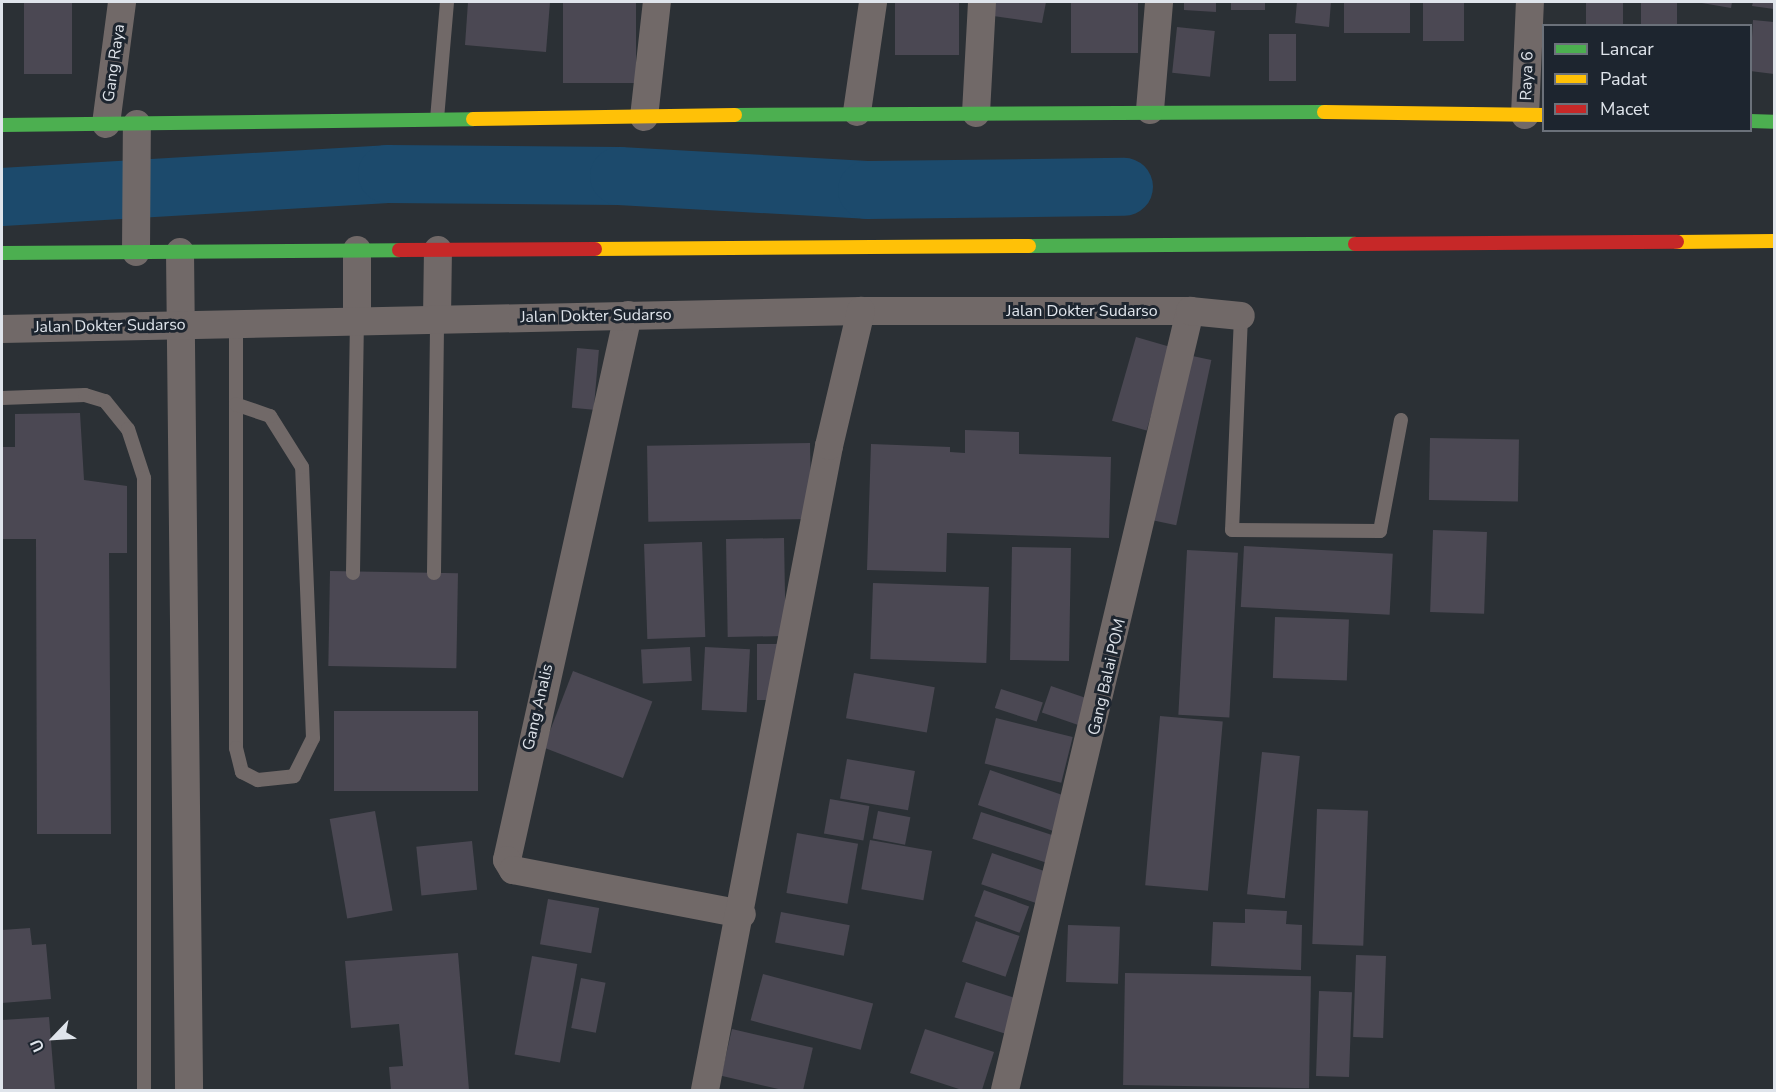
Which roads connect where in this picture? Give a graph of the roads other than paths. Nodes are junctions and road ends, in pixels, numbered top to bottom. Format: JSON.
{"nodes":[{"id":1,"x":122,"y":2,"type":"edge"},
{"id":2,"x":447,"y":2,"type":"edge"},
{"id":3,"x":657,"y":2,"type":"edge"},
{"id":4,"x":873,"y":2,"type":"edge"},
{"id":5,"x":982,"y":2,"type":"edge"},
{"id":6,"x":1159,"y":2,"type":"edge"},
{"id":7,"x":1530,"y":2,"type":"edge"},
{"id":8,"x":1150,"y":111,"type":"junction"},
{"id":9,"x":857,"y":112,"type":"junction"},
{"id":10,"x":976,"y":113,"type":"junction"},
{"id":11,"x":1534,"y":115,"type":"edge"},
{"id":12,"x":644,"y":117,"type":"junction"},
{"id":13,"x":437,"y":119,"type":"junction"},
{"id":14,"x":1752,"y":121,"type":"edge"},
{"id":15,"x":1774,"y":122,"type":"edge"},
{"id":16,"x":106,"y":124,"type":"junction"},
{"id":17,"x":137,"y":124,"type":"junction"},
{"id":18,"x":2,"y":125,"type":"edge"},
{"id":19,"x":1774,"y":241,"type":"edge"},
{"id":20,"x":357,"y":250,"type":"junction"},
{"id":21,"x":438,"y":250,"type":"junction"},
{"id":22,"x":135,"y":252,"type":"junction"},
{"id":23,"x":180,"y":252,"type":"junction"},
{"id":24,"x":2,"y":253,"type":"edge"},
{"id":25,"x":861,"y":311,"type":"junction"},
{"id":26,"x":1190,"y":311,"type":"junction"},
{"id":27,"x":628,"y":315,"type":"junction"},
{"id":28,"x":1241,"y":316,"type":"joint"},
{"id":29,"x":437,"y":319,"type":"junction"},
{"id":30,"x":357,"y":321,"type":"junction"},
{"id":31,"x":236,"y":324,"type":"junction"},
{"id":32,"x":178,"y":325,"type":"junction"},
{"id":33,"x":2,"y":329,"type":"edge"},
{"id":34,"x":2,"y":398,"type":"edge"},
{"id":35,"x":236,"y":404,"type":"junction"},
{"id":36,"x":1401,"y":420,"type":"dead end"},
{"id":37,"x":353,"y":573,"type":"dead end"},
{"id":38,"x":434,"y":573,"type":"dead end"},
{"id":39,"x":742,"y":914,"type":"junction"},
{"id":40,"x":144,"y":1090,"type":"edge"},
{"id":41,"x":189,"y":1090,"type":"edge"},
{"id":42,"x":705,"y":1090,"type":"edge"},
{"id":43,"x":1005,"y":1090,"type":"edge"}],
"edges":[{"from":1,"to":16,"type":"street","name":"Gang Raya"},
{"from":2,"to":13,"type":"lane"},
{"from":3,"to":12,"type":"street"},
{"from":4,"to":9,"type":"street"},
{"from":5,"to":10,"type":"street"},
{"from":6,"to":8,"type":"street"},
{"from":7,"to":11,"type":"street","name":"Raya 6"},
{"from":8,"to":10,"type":"street"},
{"from":8,"to":11,"type":"street"},
{"from":9,"to":10,"type":"street"},
{"from":9,"to":12,"type":"street"},
{"from":12,"to":13,"type":"street"},
{"from":13,"to":17,"type":"street"},
{"from":14,"to":15,"type":"street"},
{"from":16,"to":17,"type":"street"},
{"from":16,"to":18,"type":"street"},
{"from":17,"to":22,"type":"street"},
{"from":19,"to":21,"type":"street"},
{"from":20,"to":21,"type":"street"},
{"from":20,"to":23,"type":"street"},
{"from":20,"to":30,"type":"street"},
{"from":21,"to":29,"type":"street"},
{"from":22,"to":23,"type":"street"},
{"from":22,"to":24,"type":"street"},
{"from":23,"to":32,"type":"street"},
{"from":25,"to":26,"type":"street","name":"Jalan Dokter Sudarso"},
{"from":25,"to":27,"type":"street","name":"Jalan Dokter Sudarso"},
{"from":25,"to":39,"type":"street"},
{"from":26,"to":28,"type":"street"},
{"from":26,"to":43,"type":"street","name":"Gang Balai POM"},
{"from":27,"to":29,"type":"street","name":"Jalan Dokter Sudarso"},
{"from":27,"to":39,"type":"street","name":"Gang Analis"},
{"from":28,"to":36,"type":"lane"},
{"from":29,"to":30,"type":"street","name":"Jalan Dokter Sudarso"},
{"from":29,"to":38,"type":"lane"},
{"from":30,"to":31,"type":"street","name":"Jalan Dokter Sudarso"},
{"from":30,"to":37,"type":"lane"},
{"from":31,"to":32,"type":"street","name":"Jalan Dokter Sudarso"},
{"from":31,"to":35,"type":"lane"},
{"from":32,"to":33,"type":"street","name":"Jalan Dokter Sudarso"},
{"from":32,"to":41,"type":"street"},
{"from":34,"to":40,"type":"lane"},
{"from":35,"to":35,"type":"lane"},
{"from":39,"to":42,"type":"street"}]}
